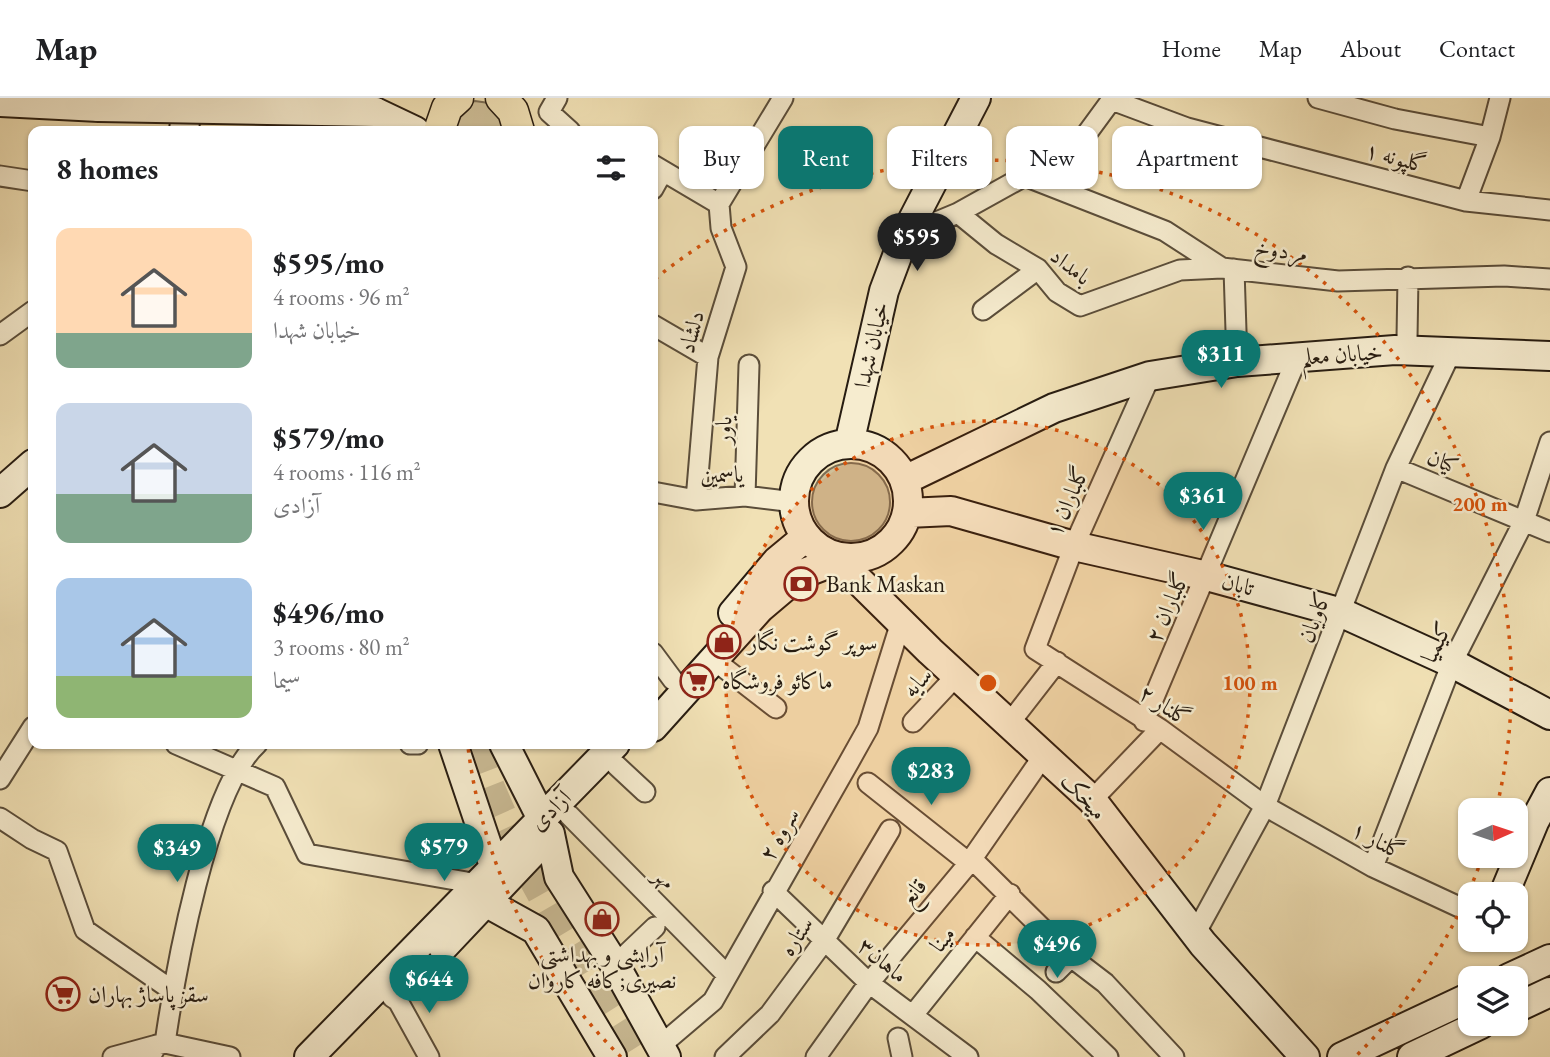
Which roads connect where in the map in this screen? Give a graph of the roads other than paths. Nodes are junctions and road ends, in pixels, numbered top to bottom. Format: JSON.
{"nodes":[{"id":1,"x":454,"y":98,"type":"edge"},
{"id":2,"x":783,"y":98,"type":"edge"},
{"id":3,"x":976,"y":98,"type":"edge"},
{"id":4,"x":1318,"y":98,"type":"edge"},
{"id":5,"x":1500,"y":98,"type":"edge"},
{"id":6,"x":504,"y":99,"type":"edge"},
{"id":7,"x":1113,"y":99,"type":"edge"},
{"id":8,"x":0,"y":102,"type":"edge"},
{"id":9,"x":553,"y":105,"type":"edge"},
{"id":10,"x":404,"y":126,"type":"edge"},
{"id":11,"x":440,"y":126,"type":"edge"},
{"id":12,"x":518,"y":126,"type":"edge"},
{"id":13,"x":567,"y":126,"type":"edge"},
{"id":14,"x":1092,"y":126,"type":"edge"},
{"id":15,"x":1490,"y":137,"type":"junction"},
{"id":16,"x":658,"y":168,"type":"edge"},
{"id":17,"x":0,"y":176,"type":"edge"},
{"id":18,"x":28,"y":180,"type":"edge"},
{"id":19,"x":1006,"y":188,"type":"edge"},
{"id":20,"x":1058,"y":189,"type":"edge"},
{"id":21,"x":1466,"y":201,"type":"junction"},
{"id":22,"x":719,"y":204,"type":"junction"},
{"id":23,"x":1550,"y":210,"type":"edge"},
{"id":24,"x":958,"y":213,"type":"junction"},
{"id":25,"x":905,"y":235,"type":"junction"},
{"id":26,"x":1228,"y":268,"type":"junction"},
{"id":27,"x":1038,"y":269,"type":"junction"},
{"id":28,"x":1408,"y":277,"type":"junction"},
{"id":29,"x":1550,"y":279,"type":"edge"},
{"id":30,"x":983,"y":310,"type":"dead end"},
{"id":31,"x":28,"y":315,"type":"edge"},
{"id":32,"x":658,"y":328,"type":"edge"},
{"id":33,"x":0,"y":335,"type":"edge"},
{"id":34,"x":1407,"y":338,"type":"dead end"},
{"id":35,"x":1452,"y":351,"type":"junction"},
{"id":36,"x":1550,"y":356,"type":"edge"},
{"id":37,"x":708,"y":357,"type":"junction"},
{"id":38,"x":1297,"y":358,"type":"junction"},
{"id":39,"x":1237,"y":362,"type":"junction"},
{"id":40,"x":750,"y":365,"type":"dead end"},
{"id":41,"x":1150,"y":376,"type":"junction"},
{"id":42,"x":1550,"y":442,"type":"edge"},
{"id":43,"x":849,"y":444,"type":"junction"},
{"id":44,"x":28,"y":468,"type":"edge"},
{"id":45,"x":1396,"y":468,"type":"junction"},
{"id":46,"x":905,"y":480,"type":"junction"},
{"id":47,"x":0,"y":493,"type":"edge"},
{"id":48,"x":658,"y":493,"type":"edge"},
{"id":49,"x":745,"y":496,"type":"junction"},
{"id":50,"x":696,"y":500,"type":"junction"},
{"id":51,"x":794,"y":502,"type":"junction"},
{"id":52,"x":907,"y":513,"type":"junction"},
{"id":53,"x":1524,"y":521,"type":"junction"},
{"id":54,"x":1550,"y":533,"type":"edge"},
{"id":55,"x":806,"y":537,"type":"junction"},
{"id":56,"x":1074,"y":546,"type":"junction"},
{"id":57,"x":838,"y":560,"type":"junction"},
{"id":58,"x":1207,"y":576,"type":"junction"},
{"id":59,"x":1342,"y":613,"type":"junction"},
{"id":60,"x":901,"y":622,"type":"junction"},
{"id":61,"x":1035,"y":649,"type":"joint"},
{"id":62,"x":658,"y":660,"type":"edge"},
{"id":63,"x":714,"y":660,"type":"junction"},
{"id":64,"x":1057,"y":662,"type":"junction"},
{"id":65,"x":1452,"y":663,"type":"junction"},
{"id":66,"x":957,"y":675,"type":"junction"},
{"id":67,"x":673,"y":680,"type":"junction"},
{"id":68,"x":658,"y":698,"type":"edge"},
{"id":69,"x":776,"y":708,"type":"dead end"},
{"id":70,"x":1550,"y":715,"type":"edge"},
{"id":71,"x":658,"y":722,"type":"edge"},
{"id":72,"x":913,"y":722,"type":"dead end"},
{"id":73,"x":1009,"y":725,"type":"junction"},
{"id":74,"x":1152,"y":725,"type":"junction"},
{"id":75,"x":28,"y":735,"type":"edge"},
{"id":76,"x":188,"y":749,"type":"edge"},
{"id":77,"x":254,"y":749,"type":"edge"},
{"id":78,"x":454,"y":749,"type":"edge"},
{"id":79,"x":506,"y":749,"type":"edge"},
{"id":80,"x":615,"y":754,"type":"edge"},
{"id":81,"x":1044,"y":755,"type":"junction"},
{"id":82,"x":239,"y":770,"type":"junction"},
{"id":83,"x":0,"y":779,"type":"edge"},
{"id":84,"x":868,"y":783,"type":"dead end"},
{"id":85,"x":1550,"y":792,"type":"edge"},
{"id":86,"x":645,"y":793,"type":"dead end"},
{"id":87,"x":1092,"y":800,"type":"junction"},
{"id":88,"x":1265,"y":806,"type":"junction"},
{"id":89,"x":0,"y":818,"type":"edge"},
{"id":90,"x":553,"y":822,"type":"junction"},
{"id":91,"x":1542,"y":828,"type":"edge"},
{"id":92,"x":890,"y":830,"type":"dead end"},
{"id":93,"x":970,"y":861,"type":"junction"},
{"id":94,"x":1373,"y":867,"type":"junction"},
{"id":95,"x":1511,"y":882,"type":"edge"},
{"id":96,"x":486,"y":884,"type":"junction"},
{"id":97,"x":773,"y":891,"type":"junction"},
{"id":98,"x":1010,"y":894,"type":"junction"},
{"id":99,"x":1458,"y":906,"type":"edge"},
{"id":100,"x":655,"y":927,"type":"dead end"},
{"id":101,"x":1195,"y":934,"type":"junction"},
{"id":102,"x":975,"y":937,"type":"junction"},
{"id":103,"x":824,"y":941,"type":"junction"},
{"id":104,"x":1071,"y":957,"type":"junction"},
{"id":105,"x":1550,"y":959,"type":"edge"},
{"id":106,"x":615,"y":965,"type":"junction"},
{"id":107,"x":1528,"y":969,"type":"edge"},
{"id":108,"x":1056,"y":972,"type":"dead end"},
{"id":109,"x":727,"y":975,"type":"junction"},
{"id":110,"x":869,"y":983,"type":"junction"},
{"id":111,"x":173,"y":991,"type":"junction"},
{"id":112,"x":1550,"y":992,"type":"edge"},
{"id":113,"x":392,"y":997,"type":"junction"},
{"id":114,"x":1528,"y":1002,"type":"edge"},
{"id":115,"x":1458,"y":1003,"type":"edge"},
{"id":116,"x":913,"y":1015,"type":"junction"},
{"id":117,"x":1458,"y":1035,"type":"edge"},
{"id":118,"x":157,"y":1048,"type":"edge"},
{"id":119,"x":663,"y":1052,"type":"edge"},
{"id":120,"x":113,"y":1057,"type":"edge"},
{"id":121,"x":230,"y":1057,"type":"edge"},
{"id":122,"x":309,"y":1057,"type":"edge"},
{"id":123,"x":332,"y":1057,"type":"edge"},
{"id":124,"x":429,"y":1057,"type":"edge"},
{"id":125,"x":612,"y":1057,"type":"edge"},
{"id":126,"x":725,"y":1057,"type":"edge"},
{"id":127,"x":816,"y":1057,"type":"edge"},
{"id":128,"x":968,"y":1057,"type":"edge"},
{"id":129,"x":1108,"y":1057,"type":"edge"},
{"id":130,"x":1174,"y":1057,"type":"edge"},
{"id":131,"x":1304,"y":1057,"type":"edge"},
{"id":132,"x":1342,"y":1057,"type":"edge"},
{"id":133,"x":1412,"y":1057,"type":"edge"}],
"edges":[{"from":1,"to":11,"type":"main road"},
{"from":2,"to":22,"type":"street"},
{"from":3,"to":25,"type":"main road","name":"خیابان شهدا"},
{"from":4,"to":15,"type":"street"},
{"from":5,"to":15,"type":"street"},
{"from":6,"to":12,"type":"main road"},
{"from":7,"to":14,"type":"street"},
{"from":7,"to":21,"type":"street","name":"گلپونه ۱"},
{"from":8,"to":10,"type":"main road","bridge":true},
{"from":9,"to":13,"type":"street"},
{"from":15,"to":21,"type":"street"},
{"from":16,"to":22,"type":"street"},
{"from":17,"to":18,"type":"street"},
{"from":19,"to":24,"type":"street"},
{"from":20,"to":26,"type":"street","name":"مردوخ"},
{"from":21,"to":23,"type":"street","name":"گلپونه ۱"},
{"from":22,"to":37,"type":"street","name":"دلشاد"},
{"from":24,"to":25,"type":"street"},
{"from":24,"to":27,"type":"street","name":"بامداد"},
{"from":25,"to":43,"type":"main road","name":"خیابان شهدا"},
{"from":26,"to":27,"type":"street","name":"بامداد"},
{"from":26,"to":28,"type":"street","name":"مردوخ"},
{"from":26,"to":39,"type":"street"},
{"from":27,"to":30,"type":"street"},
{"from":28,"to":29,"type":"street","name":"مردوخ"},
{"from":28,"to":34,"type":"street"},
{"from":31,"to":33,"type":"street"},
{"from":32,"to":37,"type":"street"},
{"from":35,"to":36,"type":"main road","name":"خیابان معلم"},
{"from":35,"to":38,"type":"main road","name":"خیابان معلم"},
{"from":35,"to":45,"type":"street","name":"کاویان"},
{"from":37,"to":50,"type":"street","name":"دلشاد"},
{"from":38,"to":39,"type":"main road","name":"خیابان معلم"},
{"from":38,"to":58,"type":"street","name":"گلباران ۲"},
{"from":39,"to":41,"type":"main road","name":"خیابان معلم"},
{"from":40,"to":49,"type":"street","name":"یاور"},
{"from":41,"to":46,"type":"main road","name":"خیابان معلم"},
{"from":41,"to":56,"type":"street","name":"گلباران ۱"},
{"from":42,"to":53,"type":"street","name":"کیمیا"},
{"from":43,"to":46,"type":"main road"},
{"from":43,"to":51,"type":"main road"},
{"from":44,"to":47,"type":"main road"},
{"from":45,"to":53,"type":"street","name":"کیان"},
{"from":45,"to":59,"type":"street","name":"کاویان"},
{"from":46,"to":52,"type":"main road"},
{"from":48,"to":50,"type":"street","name":"یاسمین"},
{"from":49,"to":50,"type":"street","name":"یاسمین"},
{"from":49,"to":51,"type":"street","name":"یاسمین"},
{"from":51,"to":55,"type":"main road"},
{"from":52,"to":56,"type":"main road","name":"تابان"},
{"from":52,"to":57,"type":"main road"},
{"from":53,"to":54,"type":"street","name":"کیان"},
{"from":53,"to":65,"type":"street","name":"کیمیا"},
{"from":55,"to":57,"type":"main road"},
{"from":55,"to":67,"type":"main road"},
{"from":56,"to":58,"type":"main road","name":"تابان"},
{"from":56,"to":61,"type":"street","name":"گلباران ۱"},
{"from":57,"to":60,"type":"main road","name":"میخک"},
{"from":57,"to":63,"type":"main road"},
{"from":58,"to":59,"type":"main road","name":"تابان"},
{"from":58,"to":74,"type":"street","name":"گلباران ۲"},
{"from":59,"to":65,"type":"main road","name":"تابان"},
{"from":59,"to":88,"type":"street","name":"کاویان"},
{"from":60,"to":66,"type":"main road","name":"میخک"},
{"from":60,"to":97,"type":"street","name":"سروه ۲"},
{"from":61,"to":64,"type":"street","name":"گلنار ۲"},
{"from":62,"to":67,"type":"street"},
{"from":63,"to":69,"type":"street"},
{"from":63,"to":71,"type":"main road"},
{"from":64,"to":73,"type":"street"},
{"from":64,"to":74,"type":"street","name":"گلنار ۲"},
{"from":65,"to":70,"type":"main road","name":"تابان"},
{"from":65,"to":94,"type":"street","name":"کیمیا"},
{"from":66,"to":72,"type":"street","name":"سایه"},
{"from":66,"to":73,"type":"main road","name":"میخک"},
{"from":67,"to":68,"type":"main road"},
{"from":73,"to":81,"type":"main road","name":"میخک"},
{"from":74,"to":87,"type":"street"},
{"from":74,"to":88,"type":"street","name":"گلنار ۲"},
{"from":75,"to":83,"type":"street"},
{"from":76,"to":82,"type":"street"},
{"from":77,"to":82,"type":"street"},
{"from":78,"to":96,"type":"main road"},
{"from":79,"to":90,"type":"main road"},
{"from":80,"to":86,"type":"street"},
{"from":80,"to":90,"type":"main road","name":"آزادی"},
{"from":81,"to":87,"type":"main road","name":"میخک"},
{"from":81,"to":93,"type":"street","name":"قانع"},
{"from":82,"to":96,"type":"street"},
{"from":82,"to":111,"type":"street"},
{"from":84,"to":93,"type":"street"},
{"from":85,"to":91,"type":"main road"},
{"from":87,"to":101,"type":"main road","name":"میخک"},
{"from":88,"to":94,"type":"street","name":"گلنار ۱"},
{"from":88,"to":101,"type":"street","name":"کاویان"},
{"from":89,"to":111,"type":"street"},
{"from":90,"to":96,"type":"main road","name":"آزادی"},
{"from":90,"to":96,"type":"main road"},
{"from":90,"to":106,"type":"main road"},
{"from":90,"to":109,"type":"street","name":"مهر"},
{"from":91,"to":95,"type":"main road"},
{"from":92,"to":103,"type":"street","name":"ستاره"},
{"from":93,"to":98,"type":"street"},
{"from":93,"to":110,"type":"street","name":"قانع"},
{"from":94,"to":99,"type":"street","name":"گلنار ۱"},
{"from":96,"to":113,"type":"main road"},
{"from":96,"to":122,"type":"main road","name":"آزادی"},
{"from":96,"to":125,"type":"main road"},
{"from":97,"to":103,"type":"street","name":"ماهان۳"},
{"from":97,"to":109,"type":"street","name":"سروه ۲"},
{"from":98,"to":102,"type":"street","name":"مینا"},
{"from":98,"to":104,"type":"street"},
{"from":100,"to":106,"type":"street"},
{"from":101,"to":131,"type":"main road","name":"میخک"},
{"from":102,"to":116,"type":"street","name":"مینا"},
{"from":102,"to":129,"type":"street"},
{"from":103,"to":110,"type":"street","name":"ماهان۳"},
{"from":103,"to":126,"type":"street","name":"ستاره"},
{"from":104,"to":108,"type":"street"},
{"from":104,"to":130,"type":"street"},
{"from":105,"to":107,"type":"main road"},
{"from":106,"to":119,"type":"main road"},
{"from":109,"to":119,"type":"street","name":"سروه ۲"},
{"from":110,"to":116,"type":"street","name":"ماهان۳"},
{"from":110,"to":127,"type":"street","name":"قانع"},
{"from":111,"to":118,"type":"street"},
{"from":112,"to":114,"type":"main road"},
{"from":113,"to":123,"type":"main road"},
{"from":113,"to":124,"type":"street"},
{"from":115,"to":132,"type":"main road"},
{"from":116,"to":128,"type":"street","name":"ماهان۳"},
{"from":117,"to":133,"type":"main road"},
{"from":118,"to":120,"type":"street"},
{"from":118,"to":121,"type":"street"}]}
